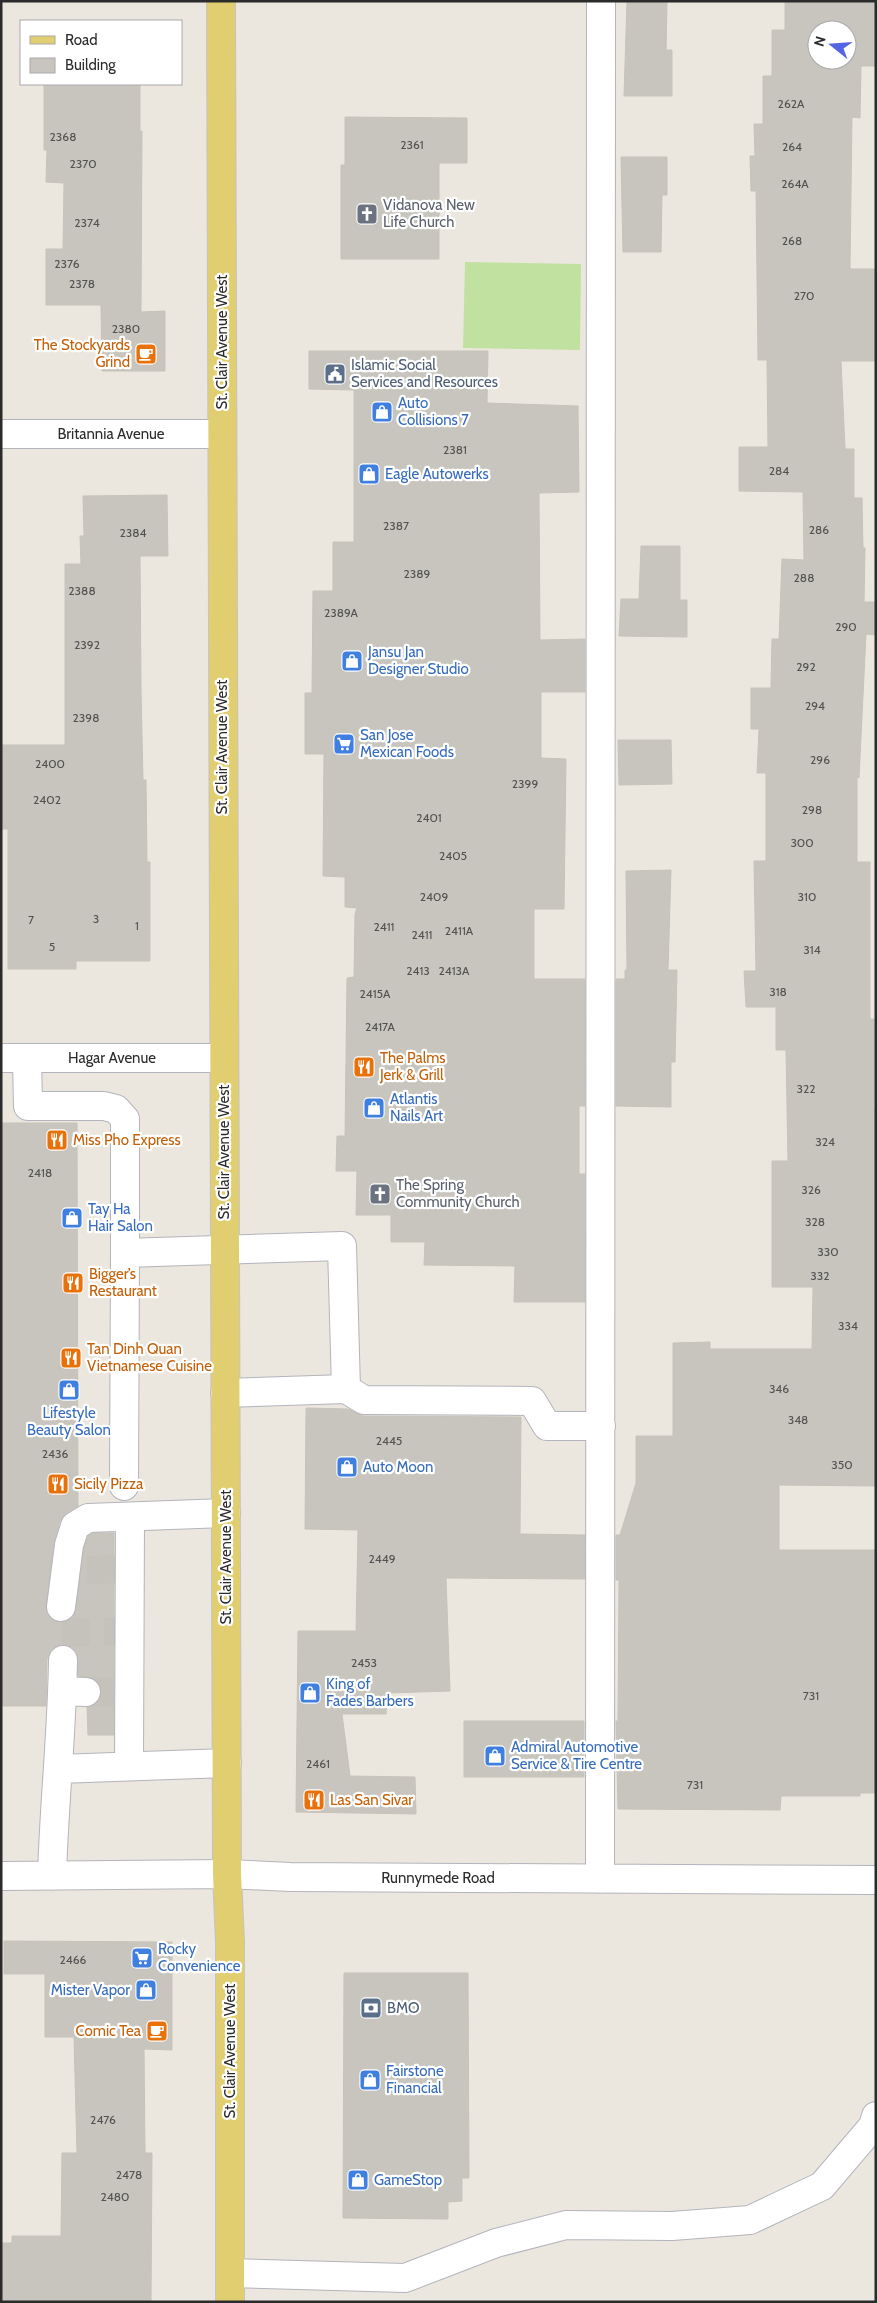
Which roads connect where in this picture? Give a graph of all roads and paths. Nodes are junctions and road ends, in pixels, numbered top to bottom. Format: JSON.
{"nodes":[{"id":1,"x":221,"y":1,"type":"edge"},
{"id":2,"x":601,"y":1,"type":"edge"},
{"id":3,"x":1,"y":434,"type":"edge"},
{"id":4,"x":222,"y":434,"type":"junction"},
{"id":5,"x":14,"y":1058,"type":"edge"},
{"id":6,"x":223,"y":1058,"type":"junction"},
{"id":7,"x":225,"y":1250,"type":"junction"},
{"id":8,"x":125,"y":1253,"type":"junction"},
{"id":9,"x":346,"y":1389,"type":"junction"},
{"id":10,"x":225,"y":1393,"type":"junction"},
{"id":11,"x":601,"y":1426,"type":"junction"},
{"id":12,"x":124,"y":1486,"type":"dead end"},
{"id":13,"x":226,"y":1513,"type":"junction"},
{"id":14,"x":130,"y":1517,"type":"junction"},
{"id":15,"x":61,"y":1606,"type":"dead end"},
{"id":16,"x":63,"y":1660,"type":"dead end"},
{"id":17,"x":227,"y":1763,"type":"junction"},
{"id":18,"x":129,"y":1766,"type":"junction"},
{"id":19,"x":58,"y":1769,"type":"junction"},
{"id":20,"x":227,"y":1874,"type":"junction"},
{"id":21,"x":1,"y":1876,"type":"edge"},
{"id":22,"x":52,"y":1876,"type":"junction"},
{"id":23,"x":600,"y":1879,"type":"junction"},
{"id":24,"x":876,"y":1880,"type":"edge"},
{"id":25,"x":876,"y":2116,"type":"edge"},
{"id":26,"x":230,"y":2273,"type":"junction"},
{"id":27,"x":230,"y":2302,"type":"edge"}],
"edges":[{"from":1,"to":4,"type":"main road","name":"St. Clair Avenue West"},
{"from":2,"to":11,"type":"street"},
{"from":3,"to":4,"type":"street","name":"Britannia Avenue"},
{"from":4,"to":6,"type":"main road","name":"St. Clair Avenue West"},
{"from":5,"to":6,"type":"street","name":"Hagar Avenue"},
{"from":5,"to":8,"type":"street"},
{"from":6,"to":7,"type":"main road","name":"St. Clair Avenue West"},
{"from":7,"to":8,"type":"street"},
{"from":7,"to":9,"type":"street"},
{"from":7,"to":10,"type":"main road","name":"St. Clair Avenue West"},
{"from":8,"to":12,"type":"street"},
{"from":9,"to":10,"type":"street"},
{"from":9,"to":11,"type":"street"},
{"from":10,"to":13,"type":"main road","name":"St. Clair Avenue West"},
{"from":11,"to":23,"type":"street"},
{"from":13,"to":14,"type":"street"},
{"from":13,"to":17,"type":"main road","name":"St. Clair Avenue West"},
{"from":14,"to":15,"type":"street"},
{"from":14,"to":18,"type":"street"},
{"from":16,"to":19,"type":"street"},
{"from":17,"to":18,"type":"street"},
{"from":17,"to":20,"type":"main road","name":"St. Clair Avenue West"},
{"from":18,"to":19,"type":"street"},
{"from":19,"to":22,"type":"street"},
{"from":20,"to":22,"type":"street","name":"Runnymede Road"},
{"from":20,"to":23,"type":"street","name":"Runnymede Road"},
{"from":20,"to":26,"type":"main road","name":"St. Clair Avenue West"},
{"from":21,"to":22,"type":"street","name":"Runnymede Road"},
{"from":23,"to":24,"type":"street","name":"Runnymede Road"},
{"from":25,"to":26,"type":"street"},
{"from":26,"to":27,"type":"main road","name":"St. Clair Avenue West"}]}
